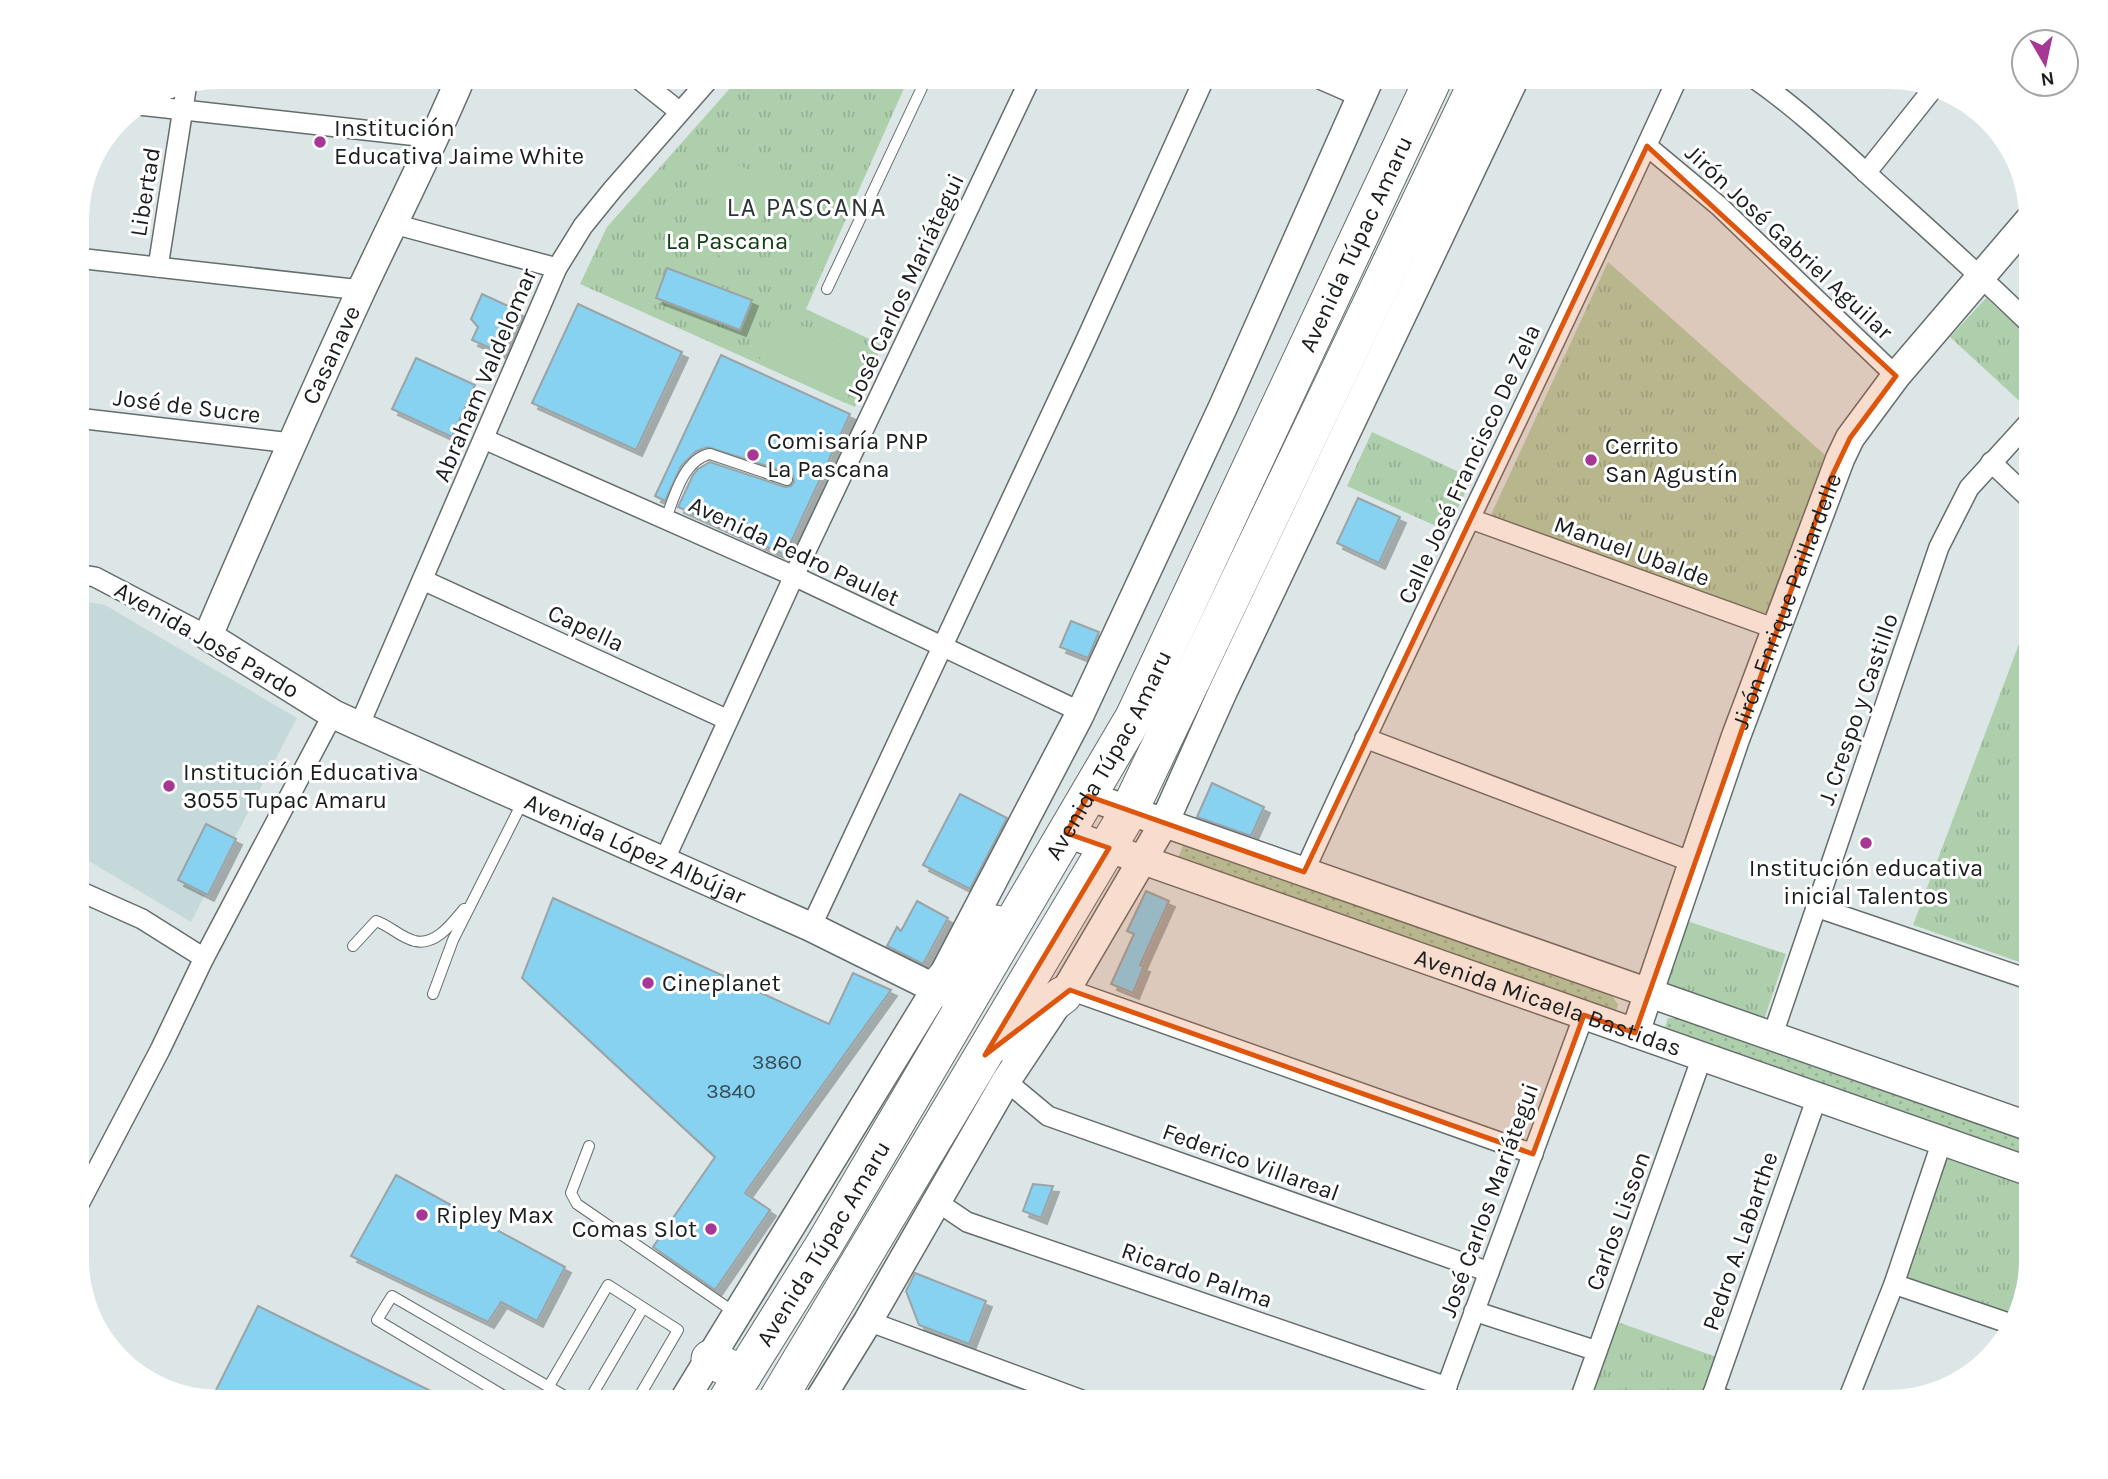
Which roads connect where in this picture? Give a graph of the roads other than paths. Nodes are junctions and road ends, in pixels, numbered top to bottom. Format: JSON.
{"nodes":[{"id":1,"x":456,"y":89,"type":"edge"},
{"id":2,"x":651,"y":89,"type":"edge"},
{"id":3,"x":700,"y":89,"type":"edge"},
{"id":4,"x":921,"y":89,"type":"edge"},
{"id":5,"x":1025,"y":89,"type":"edge"},
{"id":6,"x":1200,"y":89,"type":"edge"},
{"id":7,"x":1365,"y":89,"type":"edge"},
{"id":8,"x":1428,"y":89,"type":"edge"},
{"id":9,"x":1474,"y":89,"type":"edge"},
{"id":10,"x":1509,"y":89,"type":"edge"},
{"id":11,"x":1673,"y":89,"type":"edge"},
{"id":12,"x":1768,"y":89,"type":"edge"},
{"id":13,"x":185,"y":94,"type":"edge"},
{"id":14,"x":1927,"y":95,"type":"edge"},
{"id":15,"x":154,"y":107,"type":"edge"},
{"id":16,"x":183,"y":110,"type":"junction"},
{"id":17,"x":680,"y":112,"type":"junction"},
{"id":18,"x":436,"y":138,"type":"junction"},
{"id":19,"x":1647,"y":146,"type":"junction"},
{"id":20,"x":1866,"y":173,"type":"junction"},
{"id":21,"x":394,"y":224,"type":"junction"},
{"id":22,"x":2019,"y":232,"type":"edge"},
{"id":23,"x":90,"y":259,"type":"edge"},
{"id":24,"x":158,"y":267,"type":"junction"},
{"id":25,"x":558,"y":268,"type":"junction"},
{"id":26,"x":1981,"y":276,"type":"junction"},
{"id":27,"x":827,"y":289,"type":"dead end"},
{"id":28,"x":361,"y":290,"type":"junction"},
{"id":29,"x":2019,"y":313,"type":"edge"},
{"id":30,"x":1896,"y":376,"type":"junction"},
{"id":31,"x":90,"y":420,"type":"edge"},
{"id":32,"x":2019,"y":433,"type":"edge"},
{"id":33,"x":484,"y":439,"type":"junction"},
{"id":34,"x":291,"y":443,"type":"junction"},
{"id":35,"x":1991,"y":462,"type":"junction"},
{"id":36,"x":787,"y":480,"type":"dead end"},
{"id":37,"x":2019,"y":489,"type":"edge"},
{"id":38,"x":666,"y":519,"type":"junction"},
{"id":39,"x":1471,"y":519,"type":"junction"},
{"id":40,"x":90,"y":576,"type":"edge"},
{"id":41,"x":794,"y":576,"type":"junction"},
{"id":42,"x":423,"y":580,"type":"junction"},
{"id":43,"x":1776,"y":629,"type":"junction"},
{"id":44,"x":208,"y":636,"type":"junction"},
{"id":45,"x":942,"y":646,"type":"junction"},
{"id":46,"x":1081,"y":712,"type":"junction"},
{"id":47,"x":333,"y":714,"type":"junction"},
{"id":48,"x":728,"y":720,"type":"junction"},
{"id":49,"x":359,"y":726,"type":"junction"},
{"id":50,"x":1365,"y":738,"type":"junction"},
{"id":51,"x":1088,"y":796,"type":"junction"},
{"id":52,"x":523,"y":801,"type":"junction"},
{"id":53,"x":1129,"y":811,"type":"junction"},
{"id":54,"x":1164,"y":823,"type":"junction"},
{"id":55,"x":1058,"y":848,"type":"junction"},
{"id":56,"x":1126,"y":854,"type":"junction"},
{"id":57,"x":664,"y":861,"type":"junction"},
{"id":58,"x":1692,"y":862,"type":"junction"},
{"id":59,"x":1304,"y":872,"type":"junction"},
{"id":60,"x":90,"y":896,"type":"edge"},
{"id":61,"x":474,"y":898,"type":"junction"},
{"id":62,"x":1816,"y":907,"type":"junction"},
{"id":63,"x":811,"y":928,"type":"junction"},
{"id":64,"x":353,"y":946,"type":"dead end"},
{"id":65,"x":204,"y":958,"type":"junction"},
{"id":66,"x":2019,"y":976,"type":"edge"},
{"id":67,"x":936,"y":989,"type":"junction"},
{"id":68,"x":1065,"y":992,"type":"junction"},
{"id":69,"x":1648,"y":993,"type":"junction"},
{"id":70,"x":433,"y":994,"type":"dead end"},
{"id":71,"x":1584,"y":1015,"type":"junction"},
{"id":72,"x":1635,"y":1033,"type":"junction"},
{"id":73,"x":1772,"y":1037,"type":"junction"},
{"id":74,"x":1703,"y":1057,"type":"junction"},
{"id":75,"x":995,"y":1068,"type":"junction"},
{"id":76,"x":1816,"y":1097,"type":"junction"},
{"id":77,"x":2019,"y":1123,"type":"edge"},
{"id":78,"x":1942,"y":1141,"type":"junction"},
{"id":79,"x":589,"y":1146,"type":"dead end"},
{"id":80,"x":1533,"y":1154,"type":"junction"},
{"id":81,"x":2019,"y":1168,"type":"edge"},
{"id":82,"x":90,"y":1183,"type":"edge"},
{"id":83,"x":936,"y":1201,"type":"junction"},
{"id":84,"x":1489,"y":1272,"type":"junction"},
{"id":85,"x":1894,"y":1284,"type":"junction"},
{"id":86,"x":643,"y":1308,"type":"junction"},
{"id":87,"x":1474,"y":1311,"type":"junction"},
{"id":88,"x":737,"y":1315,"type":"junction"},
{"id":89,"x":868,"y":1321,"type":"junction"},
{"id":90,"x":2003,"y":1321,"type":"edge"},
{"id":91,"x":1597,"y":1352,"type":"junction"},
{"id":92,"x":710,"y":1359,"type":"junction"},
{"id":93,"x":549,"y":1386,"type":"junction"},
{"id":94,"x":734,"y":1389,"type":"edge"},
{"id":95,"x":494,"y":1390,"type":"edge"},
{"id":96,"x":556,"y":1390,"type":"edge"},
{"id":97,"x":595,"y":1390,"type":"edge"},
{"id":98,"x":643,"y":1390,"type":"edge"},
{"id":99,"x":691,"y":1390,"type":"edge"},
{"id":100,"x":783,"y":1390,"type":"edge"},
{"id":101,"x":825,"y":1390,"type":"edge"},
{"id":102,"x":1055,"y":1390,"type":"edge"},
{"id":103,"x":1433,"y":1390,"type":"edge"},
{"id":104,"x":1445,"y":1390,"type":"edge"},
{"id":105,"x":1584,"y":1390,"type":"edge"},
{"id":106,"x":1714,"y":1390,"type":"edge"},
{"id":107,"x":1852,"y":1390,"type":"edge"}],
"edges":[{"from":1,"to":18,"type":"main road","name":"Casanave"},
{"from":2,"to":17,"type":"street"},
{"from":3,"to":17,"type":"street","name":"Abraham Valdelomar"},
{"from":4,"to":27,"type":"lane"},
{"from":5,"to":41,"type":"street","name":"José Carlos Mariátegui"},
{"from":6,"to":45,"type":"street"},
{"from":7,"to":46,"type":"main road","name":"Avenida Túpac Amaru"},
{"from":8,"to":51,"type":"highway","name":"Avenida Túpac Amaru"},
{"from":9,"to":53,"type":"highway","name":"Avenida Túpac Amaru"},
{"from":10,"to":54,"type":"main road","name":"Avenida Túpac Amaru"},
{"from":11,"to":19,"type":"street","name":"Calle José Francisco De Zela"},
{"from":12,"to":20,"type":"street"},
{"from":13,"to":16,"type":"street","name":"Libertad"},
{"from":14,"to":20,"type":"street"},
{"from":15,"to":16,"type":"street"},
{"from":16,"to":18,"type":"street"},
{"from":16,"to":24,"type":"street","name":"Libertad"},
{"from":17,"to":25,"type":"street","name":"Abraham Valdelomar"},
{"from":18,"to":21,"type":"main road","name":"Casanave"},
{"from":19,"to":30,"type":"street","name":"Jirón José Gabriel Aguilar"},
{"from":19,"to":39,"type":"street","name":"Calle José Francisco De Zela"},
{"from":20,"to":26,"type":"street"},
{"from":21,"to":25,"type":"street"},
{"from":21,"to":28,"type":"main road","name":"Casanave"},
{"from":22,"to":26,"type":"main road","name":"Jirón Enrique Paillardelle"},
{"from":23,"to":24,"type":"street"},
{"from":24,"to":28,"type":"street"},
{"from":25,"to":33,"type":"street","name":"Abraham Valdelomar"},
{"from":26,"to":29,"type":"street"},
{"from":26,"to":30,"type":"main road","name":"Jirón Enrique Paillardelle"},
{"from":28,"to":34,"type":"main road","name":"Casanave"},
{"from":30,"to":43,"type":"main road","name":"Jirón Enrique Paillardelle"},
{"from":31,"to":34,"type":"street","name":"José de Sucre"},
{"from":32,"to":35,"type":"street","name":"J. Crespo y Castillo"},
{"from":33,"to":38,"type":"street","name":"Avenida Pedro Paulet"},
{"from":33,"to":42,"type":"street","name":"Abraham Valdelomar"},
{"from":34,"to":44,"type":"main road","name":"Casanave"},
{"from":35,"to":37,"type":"street"},
{"from":35,"to":62,"type":"street","name":"J. Crespo y Castillo"},
{"from":36,"to":38,"type":"lane"},
{"from":38,"to":41,"type":"street","name":"Avenida Pedro Paulet"},
{"from":39,"to":43,"type":"street","name":"Manuel Ubalde"},
{"from":39,"to":50,"type":"street","name":"Calle José Francisco De Zela"},
{"from":40,"to":44,"type":"street","name":"Avenida José Pardo"},
{"from":41,"to":45,"type":"street","name":"Avenida Pedro Paulet"},
{"from":41,"to":48,"type":"street","name":"José Carlos Mariátegui"},
{"from":42,"to":48,"type":"street","name":"Capella"},
{"from":42,"to":49,"type":"street","name":"Abraham Valdelomar"},
{"from":43,"to":58,"type":"main road","name":"Jirón Enrique Paillardelle"},
{"from":44,"to":47,"type":"main road","name":"Avenida José Pardo"},
{"from":45,"to":46,"type":"street","name":"Avenida Pedro Paulet"},
{"from":45,"to":63,"type":"street"},
{"from":46,"to":67,"type":"main road","name":"Avenida Túpac Amaru"},
{"from":47,"to":49,"type":"main road","name":"Avenida López Albújar"},
{"from":47,"to":65,"type":"street"},
{"from":48,"to":57,"type":"street","name":"José Carlos Mariátegui"},
{"from":49,"to":52,"type":"main road","name":"Avenida López Albújar"},
{"from":50,"to":58,"type":"street"},
{"from":50,"to":59,"type":"street","name":"Calle José Francisco De Zela"},
{"from":51,"to":53,"type":"main road","name":"Avenida Micaela Bastidas"},
{"from":51,"to":55,"type":"highway","name":"Avenida Túpac Amaru"},
{"from":52,"to":57,"type":"main road","name":"Avenida López Albújar"},
{"from":52,"to":61,"type":"lane"},
{"from":53,"to":54,"type":"main road","name":"Avenida Micaela Bastidas"},
{"from":53,"to":56,"type":"highway","name":"Avenida Túpac Amaru"},
{"from":54,"to":56,"type":"main road","name":"Avenida Túpac Amaru"},
{"from":54,"to":59,"type":"main road","name":"Avenida Micaela Bastidas"},
{"from":55,"to":56,"type":"main road","name":"Avenida Micaela Bastidas"},
{"from":55,"to":67,"type":"highway"},
{"from":55,"to":94,"type":"highway","name":"Avenida Túpac Amaru"},
{"from":56,"to":68,"type":"main road","name":"Avenida Túpac Amaru"},
{"from":56,"to":71,"type":"main road","name":"Avenida Micaela Bastidas"},
{"from":56,"to":75,"type":"highway","name":"Avenida Túpac Amaru"},
{"from":57,"to":63,"type":"main road","name":"Avenida López Albújar"},
{"from":58,"to":69,"type":"main road","name":"Jirón Enrique Paillardelle"},
{"from":59,"to":69,"type":"main road","name":"Avenida Micaela Bastidas"},
{"from":60,"to":65,"type":"street"},
{"from":61,"to":64,"type":"lane"},
{"from":61,"to":70,"type":"lane"},
{"from":62,"to":66,"type":"street"},
{"from":62,"to":73,"type":"street","name":"J. Crespo y Castillo"},
{"from":63,"to":67,"type":"main road","name":"Avenida López Albújar"},
{"from":65,"to":82,"type":"street"},
{"from":67,"to":88,"type":"main road","name":"Avenida Túpac Amaru"},
{"from":68,"to":75,"type":"highway"},
{"from":68,"to":80,"type":"street"},
{"from":69,"to":72,"type":"main road","name":"Jirón Enrique Paillardelle"},
{"from":69,"to":73,"type":"main road","name":"Avenida Micaela Bastidas"},
{"from":71,"to":72,"type":"main road","name":"Avenida Micaela Bastidas"},
{"from":71,"to":80,"type":"street","name":"José Carlos Mariátegui"},
{"from":72,"to":74,"type":"main road","name":"Avenida Micaela Bastidas"},
{"from":73,"to":77,"type":"main road","name":"Avenida Micaela Bastidas"},
{"from":74,"to":76,"type":"main road","name":"Avenida Micaela Bastidas"},
{"from":74,"to":91,"type":"street","name":"Carlos Lisson"},
{"from":75,"to":83,"type":"main road","name":"Avenida Túpac Amaru"},
{"from":75,"to":84,"type":"street","name":"Federico Villareal"},
{"from":75,"to":100,"type":"highway","name":"Avenida Túpac Amaru"},
{"from":76,"to":78,"type":"main road","name":"Avenida Micaela Bastidas"},
{"from":76,"to":106,"type":"street","name":"Pedro A. Labarthe"},
{"from":78,"to":81,"type":"main road","name":"Avenida Micaela Bastidas"},
{"from":78,"to":85,"type":"street"},
{"from":79,"to":88,"type":"lane"},
{"from":80,"to":84,"type":"street","name":"José Carlos Mariátegui"},
{"from":83,"to":89,"type":"main road","name":"Avenida Túpac Amaru"},
{"from":83,"to":103,"type":"street","name":"Ricardo Palma"},
{"from":84,"to":87,"type":"street","name":"José Carlos Mariátegui"},
{"from":85,"to":90,"type":"street"},
{"from":85,"to":107,"type":"street"},
{"from":86,"to":93,"type":"lane"},
{"from":86,"to":97,"type":"lane"},
{"from":86,"to":98,"type":"lane"},
{"from":87,"to":91,"type":"street"},
{"from":87,"to":104,"type":"street","name":"José Carlos Mariátegui"},
{"from":88,"to":92,"type":"main road","name":"Avenida Túpac Amaru"},
{"from":89,"to":101,"type":"main road","name":"Avenida Túpac Amaru"},
{"from":89,"to":102,"type":"street"},
{"from":91,"to":105,"type":"street","name":"Carlos Lisson"},
{"from":92,"to":94,"type":"highway"},
{"from":92,"to":99,"type":"main road","name":"Avenida Túpac Amaru"},
{"from":93,"to":95,"type":"lane"},
{"from":93,"to":96,"type":"lane"}]}
